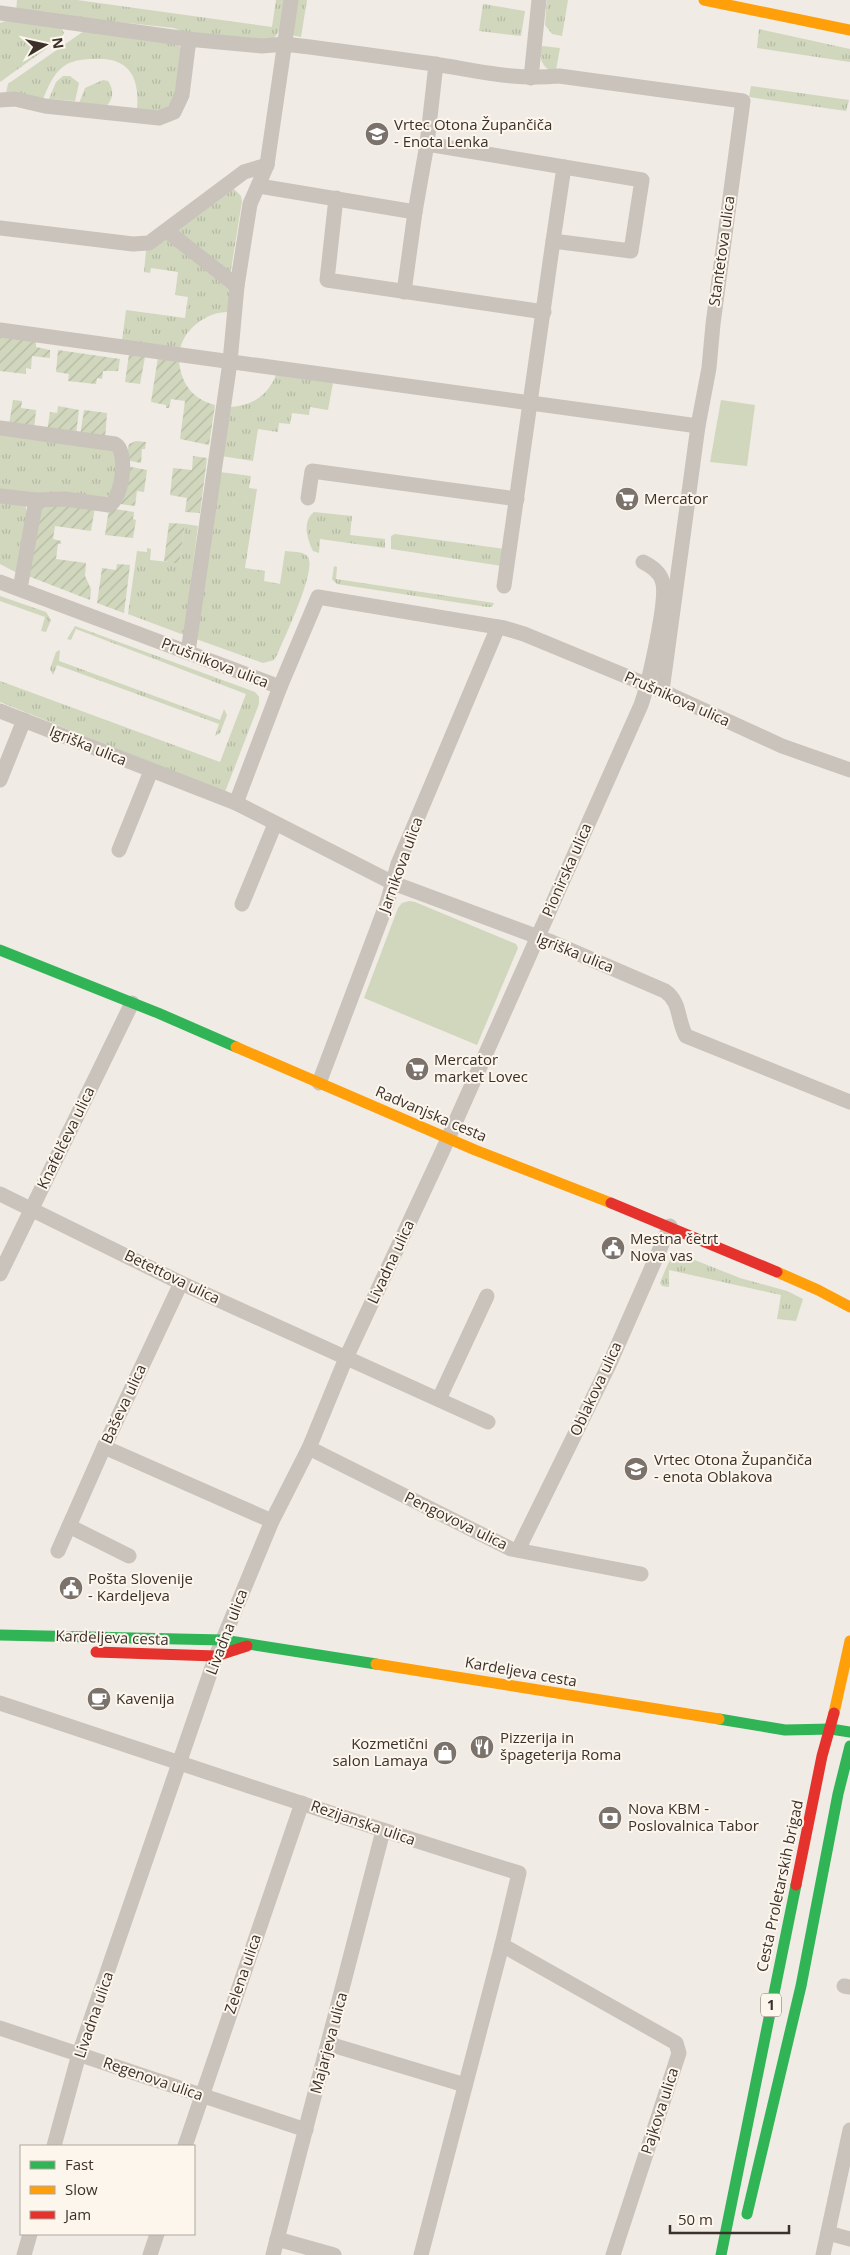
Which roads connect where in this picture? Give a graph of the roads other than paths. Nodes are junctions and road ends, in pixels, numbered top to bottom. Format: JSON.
{"nodes":[{"id":1,"x":1,"y":0,"type":"edge"},
{"id":2,"x":290,"y":0,"type":"edge"},
{"id":3,"x":539,"y":0,"type":"edge"},
{"id":4,"x":704,"y":0,"type":"edge"},
{"id":5,"x":0,"y":7,"type":"edge"},
{"id":6,"x":0,"y":13,"type":"edge"},
{"id":7,"x":850,"y":30,"type":"edge"},
{"id":8,"x":189,"y":40,"type":"junction"},
{"id":9,"x":285,"y":44,"type":"junction"},
{"id":10,"x":436,"y":64,"type":"junction"},
{"id":11,"x":531,"y":78,"type":"junction"},
{"id":12,"x":0,"y":100,"type":"edge"},
{"id":13,"x":427,"y":144,"type":"junction"},
{"id":14,"x":267,"y":165,"type":"junction"},
{"id":15,"x":564,"y":167,"type":"junction"},
{"id":16,"x":259,"y":186,"type":"junction"},
{"id":17,"x":336,"y":198,"type":"junction"},
{"id":18,"x":415,"y":212,"type":"junction"},
{"id":19,"x":0,"y":228,"type":"edge"},
{"id":20,"x":167,"y":231,"type":"junction"},
{"id":21,"x":553,"y":241,"type":"junction"},
{"id":22,"x":237,"y":286,"type":"junction"},
{"id":23,"x":404,"y":292,"type":"junction"},
{"id":24,"x":544,"y":312,"type":"junction"},
{"id":25,"x":0,"y":330,"type":"edge"},
{"id":26,"x":230,"y":362,"type":"junction"},
{"id":27,"x":531,"y":403,"type":"junction"},
{"id":28,"x":698,"y":426,"type":"junction"},
{"id":29,"x":0,"y":428,"type":"edge"},
{"id":30,"x":0,"y":496,"type":"edge"},
{"id":31,"x":308,"y":498,"type":"dead end"},
{"id":32,"x":517,"y":499,"type":"junction"},
{"id":33,"x":36,"y":500,"type":"junction"},
{"id":34,"x":643,"y":562,"type":"dead end"},
{"id":35,"x":0,"y":582,"type":"edge"},
{"id":36,"x":504,"y":586,"type":"dead end"},
{"id":37,"x":20,"y":589,"type":"junction"},
{"id":38,"x":501,"y":628,"type":"junction"},
{"id":39,"x":188,"y":652,"type":"junction"},
{"id":40,"x":280,"y":687,"type":"junction"},
{"id":41,"x":655,"y":688,"type":"junction"},
{"id":42,"x":0,"y":711,"type":"edge"},
{"id":43,"x":24,"y":720,"type":"junction"},
{"id":44,"x":850,"y":770,"type":"edge"},
{"id":45,"x":151,"y":771,"type":"junction"},
{"id":46,"x":0,"y":780,"type":"edge"},
{"id":47,"x":236,"y":803,"type":"junction"},
{"id":48,"x":275,"y":824,"type":"junction"},
{"id":49,"x":119,"y":850,"type":"dead end"},
{"id":50,"x":392,"y":883,"type":"junction"},
{"id":51,"x":242,"y":904,"type":"dead end"},
{"id":52,"x":537,"y":938,"type":"junction"},
{"id":53,"x":0,"y":950,"type":"edge"},
{"id":54,"x":132,"y":1003,"type":"junction"},
{"id":55,"x":319,"y":1083,"type":"junction"},
{"id":56,"x":850,"y":1102,"type":"edge"},
{"id":57,"x":448,"y":1137,"type":"junction"},
{"id":58,"x":0,"y":1194,"type":"edge"},
{"id":59,"x":32,"y":1208,"type":"junction"},
{"id":60,"x":670,"y":1226,"type":"junction"},
{"id":61,"x":0,"y":1274,"type":"edge"},
{"id":62,"x":181,"y":1283,"type":"junction"},
{"id":63,"x":818,"y":1290,"type":"junction"},
{"id":64,"x":850,"y":1293,"type":"edge"},
{"id":65,"x":487,"y":1296,"type":"dead end"},
{"id":66,"x":850,"y":1307,"type":"edge"},
{"id":67,"x":346,"y":1358,"type":"junction"},
{"id":68,"x":439,"y":1399,"type":"junction"},
{"id":69,"x":488,"y":1422,"type":"dead end"},
{"id":70,"x":104,"y":1446,"type":"junction"},
{"id":71,"x":309,"y":1448,"type":"junction"},
{"id":72,"x":272,"y":1522,"type":"junction"},
{"id":73,"x":69,"y":1526,"type":"junction"},
{"id":74,"x":518,"y":1550,"type":"junction"},
{"id":75,"x":58,"y":1551,"type":"dead end"},
{"id":76,"x":129,"y":1556,"type":"dead end"},
{"id":77,"x":641,"y":1574,"type":"dead end"},
{"id":78,"x":0,"y":1635,"type":"edge"},
{"id":79,"x":223,"y":1640,"type":"junction"},
{"id":80,"x":850,"y":1641,"type":"edge"},
{"id":81,"x":252,"y":1644,"type":"junction"},
{"id":82,"x":86,"y":1651,"type":"dead end"},
{"id":83,"x":216,"y":1656,"type":"junction"},
{"id":84,"x":0,"y":1703,"type":"edge"},
{"id":85,"x":831,"y":1728,"type":"junction"},
{"id":86,"x":785,"y":1730,"type":"junction"},
{"id":87,"x":850,"y":1732,"type":"edge"},
{"id":88,"x":800,"y":1740,"type":"dead end"},
{"id":89,"x":850,"y":1746,"type":"edge"},
{"id":90,"x":818,"y":1753,"type":"junction"},
{"id":91,"x":848,"y":1761,"type":"edge"},
{"id":92,"x":181,"y":1762,"type":"junction"},
{"id":93,"x":302,"y":1802,"type":"junction"},
{"id":94,"x":383,"y":1831,"type":"junction"},
{"id":95,"x":502,"y":1945,"type":"junction"},
{"id":96,"x":0,"y":2028,"type":"edge"},
{"id":97,"x":329,"y":2044,"type":"junction"},
{"id":98,"x":80,"y":2054,"type":"junction"},
{"id":99,"x":465,"y":2085,"type":"junction"},
{"id":100,"x":202,"y":2095,"type":"junction"},
{"id":101,"x":306,"y":2130,"type":"junction"},
{"id":102,"x":850,"y":2130,"type":"edge"},
{"id":103,"x":54,"y":2145,"type":"edge"},
{"id":104,"x":185,"y":2145,"type":"edge"},
{"id":105,"x":744,"y":2226,"type":"dead end"},
{"id":106,"x":828,"y":2233,"type":"junction"},
{"id":107,"x":30,"y":2235,"type":"edge"},
{"id":108,"x":156,"y":2235,"type":"edge"},
{"id":109,"x":277,"y":2239,"type":"junction"},
{"id":110,"x":850,"y":2239,"type":"edge"},
{"id":111,"x":24,"y":2255,"type":"edge"},
{"id":112,"x":150,"y":2255,"type":"edge"},
{"id":113,"x":273,"y":2255,"type":"edge"},
{"id":114,"x":334,"y":2255,"type":"edge"},
{"id":115,"x":421,"y":2255,"type":"edge"},
{"id":116,"x":614,"y":2255,"type":"edge"},
{"id":117,"x":721,"y":2255,"type":"edge"},
{"id":118,"x":823,"y":2255,"type":"edge"}],
"edges":[{"from":1,"to":5,"type":"street"},
{"from":2,"to":9,"type":"street"},
{"from":3,"to":11,"type":"street"},
{"from":4,"to":7,"type":"street"},
{"from":6,"to":8,"type":"street","name":"Stantetova ulica"},
{"from":8,"to":9,"type":"street","name":"Stantetova ulica"},
{"from":8,"to":12,"type":"street"},
{"from":9,"to":10,"type":"street","name":"Stantetova ulica"},
{"from":9,"to":14,"type":"street"},
{"from":10,"to":11,"type":"street","name":"Stantetova ulica"},
{"from":10,"to":13,"type":"street"},
{"from":11,"to":28,"type":"street","name":"Stantetova ulica"},
{"from":13,"to":15,"type":"street"},
{"from":13,"to":18,"type":"street"},
{"from":14,"to":16,"type":"street"},
{"from":14,"to":20,"type":"street"},
{"from":15,"to":21,"type":"street"},
{"from":15,"to":21,"type":"street"},
{"from":16,"to":17,"type":"street"},
{"from":16,"to":22,"type":"street"},
{"from":17,"to":18,"type":"street"},
{"from":17,"to":23,"type":"street"},
{"from":18,"to":23,"type":"street"},
{"from":19,"to":20,"type":"street"},
{"from":20,"to":22,"type":"street"},
{"from":21,"to":24,"type":"street"},
{"from":22,"to":26,"type":"street"},
{"from":23,"to":24,"type":"street"},
{"from":24,"to":27,"type":"street"},
{"from":25,"to":26,"type":"street"},
{"from":26,"to":27,"type":"street"},
{"from":26,"to":39,"type":"street"},
{"from":27,"to":28,"type":"street"},
{"from":27,"to":32,"type":"street"},
{"from":28,"to":41,"type":"street","name":"Stantetova ulica"},
{"from":29,"to":33,"type":"street"},
{"from":30,"to":33,"type":"street"},
{"from":31,"to":32,"type":"street"},
{"from":32,"to":36,"type":"street"},
{"from":33,"to":37,"type":"street"},
{"from":34,"to":41,"type":"street"},
{"from":35,"to":37,"type":"street","name":"Prušnikova ulica"},
{"from":37,"to":39,"type":"street","name":"Prušnikova ulica"},
{"from":38,"to":40,"type":"street","name":"Prušnikova ulica"},
{"from":38,"to":41,"type":"street","name":"Prušnikova ulica"},
{"from":38,"to":50,"type":"street","name":"Jarnikova ulica"},
{"from":39,"to":40,"type":"street","name":"Prušnikova ulica"},
{"from":40,"to":47,"type":"street"},
{"from":41,"to":44,"type":"street","name":"Prušnikova ulica"},
{"from":41,"to":52,"type":"street","name":"Pionirska ulica"},
{"from":42,"to":43,"type":"street","name":"Igriška ulica"},
{"from":43,"to":45,"type":"street","name":"Igriška ulica"},
{"from":43,"to":46,"type":"street"},
{"from":45,"to":47,"type":"street","name":"Igriška ulica"},
{"from":45,"to":49,"type":"street"},
{"from":47,"to":48,"type":"street","name":"Igriška ulica"},
{"from":48,"to":50,"type":"street","name":"Igriška ulica"},
{"from":48,"to":51,"type":"street"},
{"from":50,"to":52,"type":"street","name":"Igriška ulica"},
{"from":50,"to":55,"type":"street","name":"Jarnikova ulica"},
{"from":52,"to":56,"type":"street","name":"Igriška ulica"},
{"from":52,"to":57,"type":"street","name":"Pionirska ulica"},
{"from":53,"to":54,"type":"street","name":"Radvanjska cesta"},
{"from":54,"to":55,"type":"street","name":"Radvanjska cesta"},
{"from":54,"to":59,"type":"street","name":"Knafelčeva ulica"},
{"from":55,"to":57,"type":"street","name":"Radvanjska cesta"},
{"from":57,"to":60,"type":"street","name":"Radvanjska cesta"},
{"from":57,"to":67,"type":"street","name":"Livadna ulica"},
{"from":58,"to":59,"type":"street","name":"Betettova ulica"},
{"from":59,"to":61,"type":"street","name":"Knafelčeva ulica"},
{"from":59,"to":62,"type":"street","name":"Betettova ulica"},
{"from":60,"to":63,"type":"street","name":"Radvanjska cesta"},
{"from":60,"to":74,"type":"street","name":"Oblakova ulica"},
{"from":62,"to":67,"type":"street","name":"Betettova ulica"},
{"from":62,"to":70,"type":"street","name":"Baševa ulica"},
{"from":63,"to":64,"type":"street"},
{"from":63,"to":66,"type":"street","name":"Radvanjska cesta"},
{"from":65,"to":68,"type":"street"},
{"from":67,"to":68,"type":"street","name":"Betettova ulica"},
{"from":67,"to":71,"type":"street","name":"Livadna ulica"},
{"from":68,"to":69,"type":"street","name":"Betettova ulica"},
{"from":70,"to":72,"type":"street"},
{"from":70,"to":73,"type":"street","name":"Baševa ulica"},
{"from":71,"to":72,"type":"street","name":"Livadna ulica"},
{"from":71,"to":74,"type":"street","name":"Pengovova ulica"},
{"from":72,"to":79,"type":"street","name":"Livadna ulica"},
{"from":73,"to":75,"type":"street","name":"Baševa ulica"},
{"from":73,"to":76,"type":"street"},
{"from":74,"to":77,"type":"street","name":"Pengovova ulica"},
{"from":78,"to":79,"type":"street","name":"Kardeljeva cesta"},
{"from":79,"to":81,"type":"street","name":"Kardeljeva cesta"},
{"from":79,"to":83,"type":"street","name":"Livadna ulica"},
{"from":80,"to":85,"type":"street","name":"Cesta Proletarskih brigad","number":"1"},
{"from":81,"to":83,"type":"street","name":"Kardeljeva cesta"},
{"from":81,"to":86,"type":"street","name":"Kardeljeva cesta"},
{"from":82,"to":83,"type":"street","name":"Kardeljeva cesta"},
{"from":83,"to":92,"type":"street","name":"Livadna ulica"},
{"from":84,"to":92,"type":"street","name":"Rezijanska ulica"},
{"from":85,"to":86,"type":"street"},
{"from":85,"to":87,"type":"street"},
{"from":85,"to":90,"type":"street","name":"Cesta Proletarskih brigad","number":"1"},
{"from":86,"to":88,"type":"street"},
{"from":89,"to":91,"type":"street","number":"1"},
{"from":90,"to":91,"type":"street"},
{"from":90,"to":117,"type":"street","name":"Cesta Proletarskih brigad","number":"1"},
{"from":91,"to":105,"type":"street","number":"1"},
{"from":92,"to":93,"type":"street","name":"Rezijanska ulica"},
{"from":92,"to":98,"type":"street","name":"Livadna ulica"},
{"from":93,"to":94,"type":"street","name":"Rezijanska ulica"},
{"from":93,"to":100,"type":"street","name":"Zelena ulica"},
{"from":94,"to":95,"type":"street","name":"Rezijanska ulica"},
{"from":94,"to":97,"type":"street","name":"Majarjeva ulica"},
{"from":95,"to":99,"type":"street","name":"Rezijanska ulica"},
{"from":95,"to":116,"type":"street","name":"Pajkova ulica"},
{"from":96,"to":98,"type":"street","name":"Regenova ulica"},
{"from":97,"to":99,"type":"street"},
{"from":97,"to":101,"type":"street","name":"Majarjeva ulica"},
{"from":98,"to":100,"type":"street","name":"Regenova ulica"},
{"from":98,"to":103,"type":"street","name":"Livadna ulica"},
{"from":99,"to":115,"type":"street","name":"Rezijanska ulica"},
{"from":100,"to":101,"type":"street","name":"Regenova ulica"},
{"from":100,"to":104,"type":"street","name":"Zelena ulica"},
{"from":101,"to":109,"type":"street","name":"Majarjeva ulica"},
{"from":102,"to":106,"type":"street"},
{"from":106,"to":110,"type":"street"},
{"from":106,"to":118,"type":"street"},
{"from":107,"to":111,"type":"street"},
{"from":108,"to":112,"type":"street"},
{"from":109,"to":113,"type":"street","name":"Majarjeva ulica"},
{"from":109,"to":114,"type":"street"}]}
